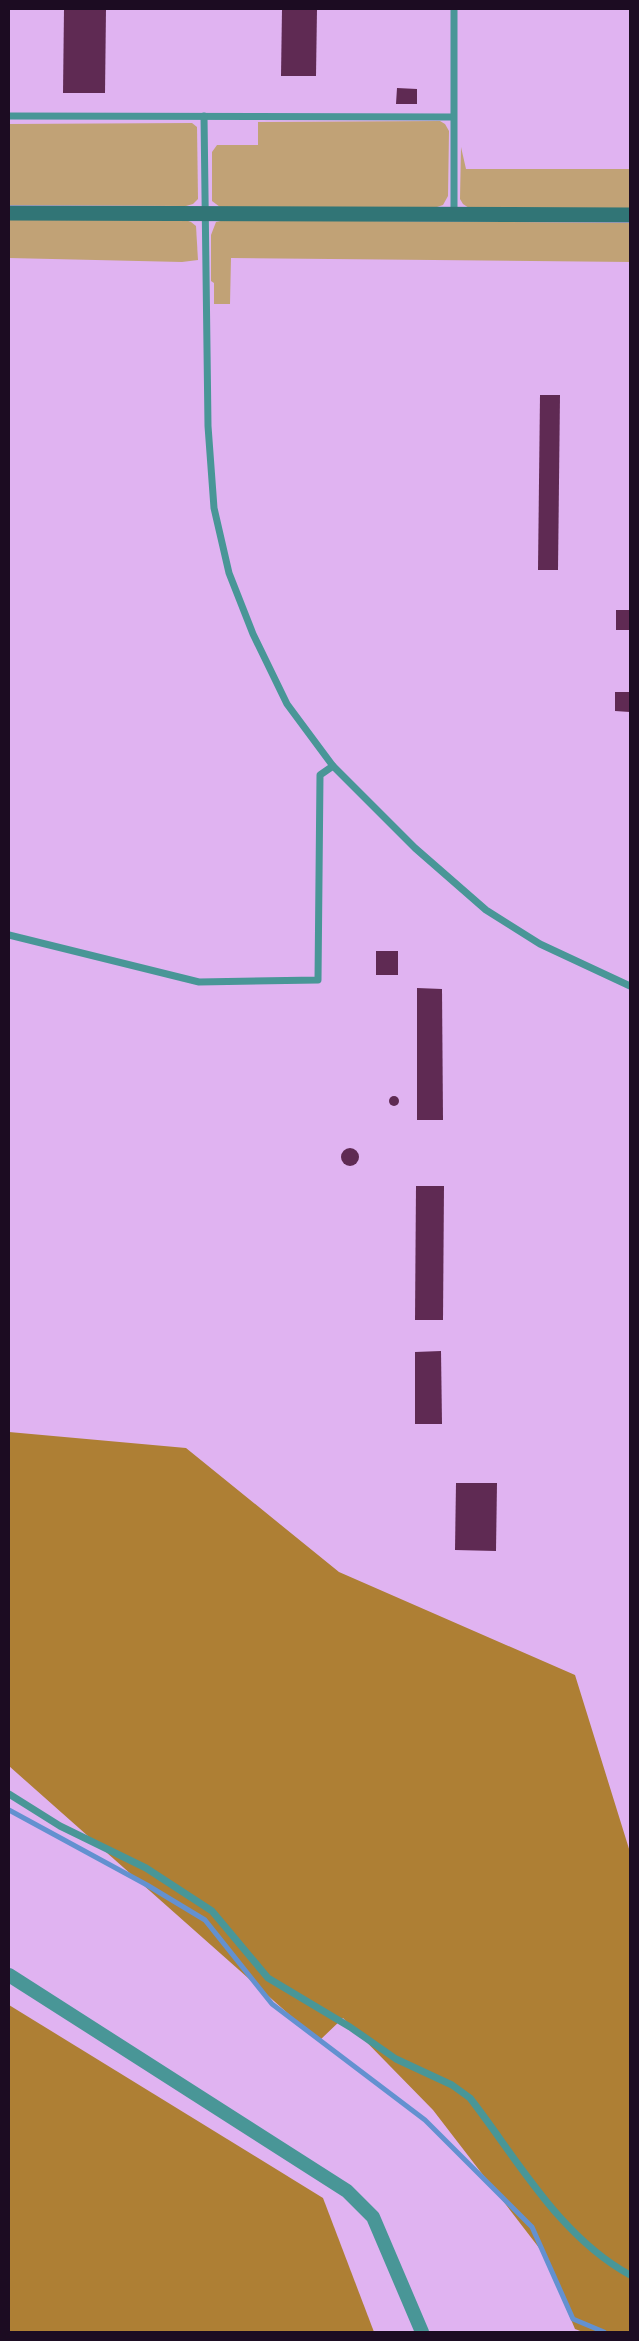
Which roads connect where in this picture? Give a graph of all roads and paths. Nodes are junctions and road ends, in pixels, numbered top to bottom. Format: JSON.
{"nodes":[{"id":1,"x":454,"y":9,"type":"edge"},
{"id":2,"x":9,"y":116,"type":"edge"},
{"id":3,"x":204,"y":116,"type":"junction"},
{"id":4,"x":453,"y":117,"type":"junction"},
{"id":5,"x":9,"y":213,"type":"edge"},
{"id":6,"x":205,"y":214,"type":"junction"},
{"id":7,"x":454,"y":215,"type":"junction"},
{"id":8,"x":630,"y":215,"type":"edge"},
{"id":9,"x":333,"y":766,"type":"junction"},
{"id":10,"x":9,"y":935,"type":"edge"},
{"id":11,"x":630,"y":986,"type":"edge"},
{"id":12,"x":9,"y":1794,"type":"edge"},
{"id":13,"x":9,"y":1976,"type":"edge"},
{"id":14,"x":630,"y":2275,"type":"edge"},
{"id":15,"x":422,"y":2332,"type":"edge"}],
"edges":[{"from":1,"to":4,"type":"lane"},
{"from":2,"to":3,"type":"lane"},
{"from":3,"to":4,"type":"lane"},
{"from":3,"to":6,"type":"lane"},
{"from":4,"to":7,"type":"lane"},
{"from":5,"to":6,"type":"street"},
{"from":6,"to":7,"type":"street"},
{"from":6,"to":9,"type":"lane"},
{"from":7,"to":8,"type":"street"},
{"from":9,"to":10,"type":"lane"},
{"from":9,"to":11,"type":"lane"},
{"from":12,"to":14,"type":"lane"},
{"from":13,"to":15,"type":"street"}]}
